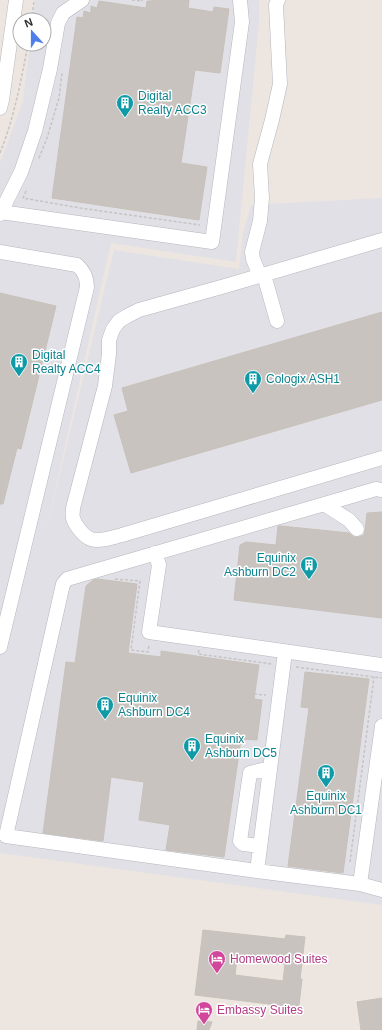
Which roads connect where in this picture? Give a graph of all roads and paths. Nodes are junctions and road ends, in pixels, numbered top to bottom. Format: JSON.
{"nodes":[{"id":1,"x":16,"y":0,"type":"edge"},
{"id":2,"x":34,"y":0,"type":"edge"},
{"id":3,"x":82,"y":0,"type":"edge"},
{"id":4,"x":134,"y":0,"type":"edge"},
{"id":5,"x":142,"y":0,"type":"edge"},
{"id":6,"x":240,"y":0,"type":"edge"},
{"id":7,"x":278,"y":0,"type":"edge"},
{"id":8,"x":33,"y":12,"type":"edge"},
{"id":9,"x":26,"y":52,"type":"edge"},
{"id":10,"x":63,"y":66,"type":"dead end"},
{"id":11,"x":0,"y":108,"type":"edge"},
{"id":12,"x":0,"y":153,"type":"edge"},
{"id":13,"x":39,"y":158,"type":"dead end"},
{"id":14,"x":28,"y":185,"type":"dead end"},
{"id":15,"x":1,"y":213,"type":"edge"},
{"id":16,"x":200,"y":225,"type":"dead end"},
{"id":17,"x":382,"y":240,"type":"edge"},
{"id":18,"x":0,"y":252,"type":"edge"},
{"id":19,"x":262,"y":275,"type":"junction"},
{"id":20,"x":277,"y":321,"type":"dead end"},
{"id":21,"x":382,"y":458,"type":"edge"},
{"id":22,"x":382,"y":490,"type":"edge"},
{"id":23,"x":324,"y":504,"type":"junction"},
{"id":24,"x":357,"y":529,"type":"dead end"},
{"id":25,"x":155,"y":553,"type":"junction"},
{"id":26,"x":115,"y":579,"type":"dead end"},
{"id":27,"x":0,"y":647,"type":"edge"},
{"id":28,"x":131,"y":650,"type":"dead end"},
{"id":29,"x":285,"y":658,"type":"junction"},
{"id":30,"x":382,"y":665,"type":"edge"},
{"id":31,"x":374,"y":677,"type":"junction"},
{"id":32,"x":382,"y":678,"type":"edge"},
{"id":33,"x":254,"y":694,"type":"dead end"},
{"id":34,"x":266,"y":695,"type":"dead end"},
{"id":35,"x":382,"y":726,"type":"edge"},
{"id":36,"x":270,"y":768,"type":"junction"},
{"id":37,"x":260,"y":846,"type":"junction"},
{"id":38,"x":350,"y":865,"type":"dead end"},
{"id":39,"x":257,"y":871,"type":"junction"},
{"id":40,"x":360,"y":884,"type":"junction"},
{"id":41,"x":382,"y":890,"type":"edge"}],
"edges":[{"from":1,"to":11,"type":"street"},
{"from":2,"to":8,"type":"path"},
{"from":3,"to":15,"type":"street"},
{"from":4,"to":5,"type":"path"},
{"from":6,"to":15,"type":"street"},
{"from":7,"to":19,"type":"street"},
{"from":9,"to":12,"type":"path"},
{"from":10,"to":13,"type":"path"},
{"from":14,"to":16,"type":"path"},
{"from":17,"to":19,"type":"street"},
{"from":18,"to":27,"type":"street"},
{"from":19,"to":20,"type":"street"},
{"from":19,"to":21,"type":"street"},
{"from":22,"to":23,"type":"street"},
{"from":23,"to":24,"type":"street"},
{"from":23,"to":25,"type":"street"},
{"from":25,"to":29,"type":"street"},
{"from":25,"to":39,"type":"street"},
{"from":26,"to":28,"type":"path"},
{"from":29,"to":30,"type":"street"},
{"from":29,"to":31,"type":"path"},
{"from":29,"to":36,"type":"street"},
{"from":31,"to":32,"type":"path"},
{"from":31,"to":38,"type":"path"},
{"from":33,"to":34,"type":"path"},
{"from":35,"to":40,"type":"street"},
{"from":36,"to":37,"type":"street"},
{"from":36,"to":37,"type":"street"},
{"from":37,"to":39,"type":"street"},
{"from":39,"to":40,"type":"street"},
{"from":40,"to":41,"type":"street"}]}
